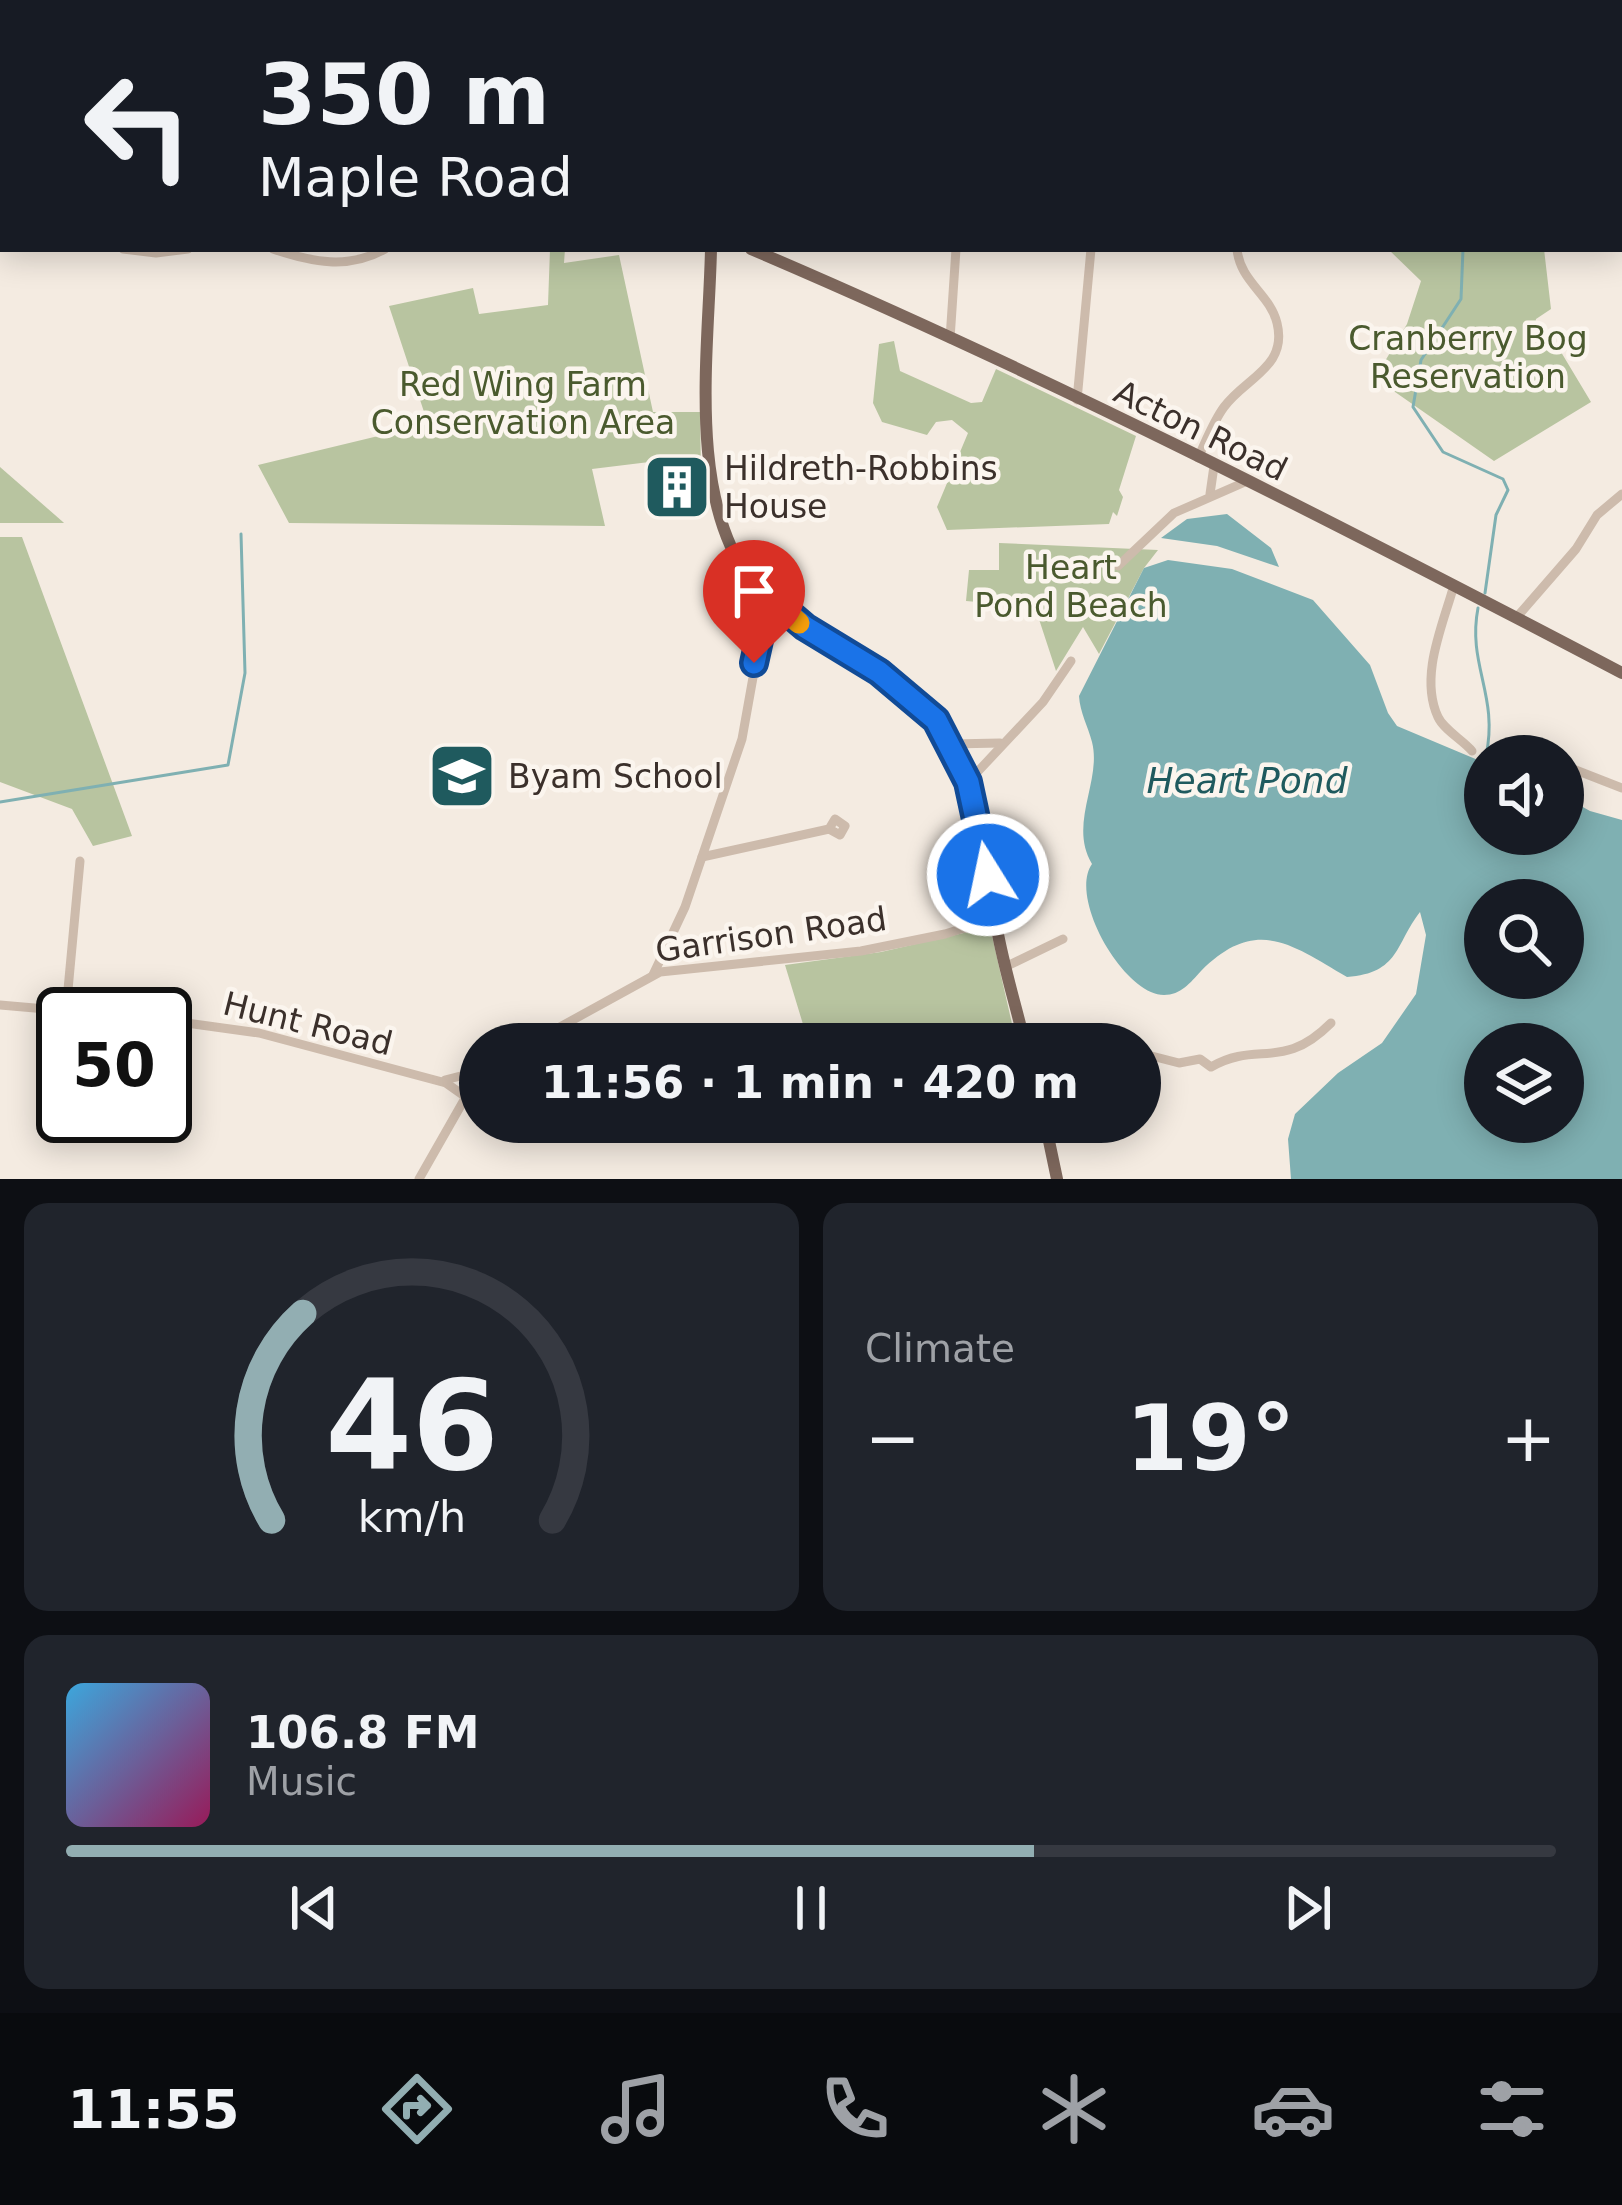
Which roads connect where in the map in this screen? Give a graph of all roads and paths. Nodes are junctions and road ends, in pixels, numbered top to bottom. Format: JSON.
{"nodes":[{"id":1,"x":284,"y":252,"type":"edge"},
{"id":2,"x":377,"y":252,"type":"edge"},
{"id":3,"x":711,"y":252,"type":"edge"},
{"id":4,"x":758,"y":252,"type":"edge"},
{"id":5,"x":956,"y":252,"type":"edge"},
{"id":6,"x":1091,"y":252,"type":"edge"},
{"id":7,"x":1238,"y":252,"type":"edge"},
{"id":8,"x":950,"y":339,"type":"junction"},
{"id":9,"x":1077,"y":400,"type":"junction"},
{"id":10,"x":1198,"y":458,"type":"junction"},
{"id":11,"x":1214,"y":466,"type":"junction"},
{"id":12,"x":1245,"y":482,"type":"junction"},
{"id":13,"x":1210,"y":494,"type":"junction"},
{"id":14,"x":1622,"y":494,"type":"edge"},
{"id":15,"x":1118,"y":566,"type":"dead end"},
{"id":16,"x":750,"y":580,"type":"junction"},
{"id":17,"x":1454,"y":585,"type":"junction"},
{"id":18,"x":1516,"y":618,"type":"junction"},
{"id":19,"x":1071,"y":661,"type":"dead end"},
{"id":20,"x":1622,"y":673,"type":"edge"},
{"id":21,"x":1000,"y":743,"type":"junction"},
{"id":22,"x":1464,"y":743,"type":"edge"},
{"id":23,"x":952,"y":744,"type":"junction"},
{"id":24,"x":1584,"y":773,"type":"edge"},
{"id":25,"x":968,"y":782,"type":"junction"},
{"id":26,"x":1622,"y":788,"type":"edge"},
{"id":27,"x":829,"y":829,"type":"dead end"},
{"id":28,"x":702,"y":857,"type":"junction"},
{"id":29,"x":80,"y":861,"type":"dead end"},
{"id":30,"x":992,"y":899,"type":"junction"},
{"id":31,"x":964,"y":928,"type":"junction"},
{"id":32,"x":998,"y":934,"type":"junction"},
{"id":33,"x":1063,"y":939,"type":"dead end"},
{"id":34,"x":1005,"y":967,"type":"junction"},
{"id":35,"x":652,"y":975,"type":"junction"},
{"id":36,"x":68,"y":987,"type":"edge"},
{"id":37,"x":0,"y":1005,"type":"edge"},
{"id":38,"x":36,"y":1008,"type":"edge"},
{"id":39,"x":566,"y":1023,"type":"edge"},
{"id":40,"x":1020,"y":1023,"type":"edge"},
{"id":41,"x":1331,"y":1023,"type":"dead end"},
{"id":42,"x":192,"y":1024,"type":"edge"},
{"id":43,"x":1161,"y":1058,"type":"edge"},
{"id":44,"x":459,"y":1076,"type":"edge"},
{"id":45,"x":438,"y":1081,"type":"junction"},
{"id":46,"x":459,"y":1093,"type":"edge"},
{"id":47,"x":459,"y":1102,"type":"edge"},
{"id":48,"x":1049,"y":1143,"type":"edge"},
{"id":49,"x":418,"y":1179,"type":"edge"},
{"id":50,"x":1057,"y":1179,"type":"edge"}],
"edges":[{"from":1,"to":2,"type":"street"},
{"from":3,"to":16,"type":"main road"},
{"from":4,"to":8,"type":"main road","name":"Acton Road"},
{"from":5,"to":8,"type":"street"},
{"from":6,"to":9,"type":"street"},
{"from":7,"to":10,"type":"street"},
{"from":8,"to":9,"type":"main road","name":"Acton Road"},
{"from":9,"to":10,"type":"main road","name":"Acton Road"},
{"from":10,"to":11,"type":"main road","name":"Acton Road"},
{"from":11,"to":12,"type":"main road","name":"Acton Road"},
{"from":11,"to":13,"type":"street"},
{"from":12,"to":13,"type":"street"},
{"from":12,"to":17,"type":"main road","name":"Acton Road"},
{"from":13,"to":15,"type":"street"},
{"from":14,"to":18,"type":"street"},
{"from":16,"to":23,"type":"main road"},
{"from":16,"to":28,"type":"street"},
{"from":17,"to":18,"type":"main road","name":"Acton Road"},
{"from":17,"to":22,"type":"street"},
{"from":18,"to":20,"type":"main road","name":"Acton Road"},
{"from":19,"to":21,"type":"street"},
{"from":21,"to":23,"type":"street"},
{"from":21,"to":25,"type":"street"},
{"from":23,"to":25,"type":"main road"},
{"from":24,"to":26,"type":"street"},
{"from":25,"to":30,"type":"main road"},
{"from":27,"to":28,"type":"street"},
{"from":28,"to":35,"type":"street"},
{"from":29,"to":36,"type":"street"},
{"from":30,"to":31,"type":"street"},
{"from":30,"to":32,"type":"main road"},
{"from":31,"to":32,"type":"street","name":"Garrison Road"},
{"from":31,"to":35,"type":"street","name":"Garrison Road"},
{"from":32,"to":34,"type":"main road"},
{"from":33,"to":34,"type":"street"},
{"from":34,"to":40,"type":"main road"},
{"from":35,"to":39,"type":"street","name":"Garrison Road"},
{"from":37,"to":38,"type":"street"},
{"from":41,"to":43,"type":"street"},
{"from":42,"to":45,"type":"street","name":"Hunt Road"},
{"from":44,"to":45,"type":"street","name":"Hunt Road"},
{"from":45,"to":46,"type":"street","name":"Hunt Road"},
{"from":47,"to":49,"type":"street"},
{"from":48,"to":50,"type":"main road"}]}
